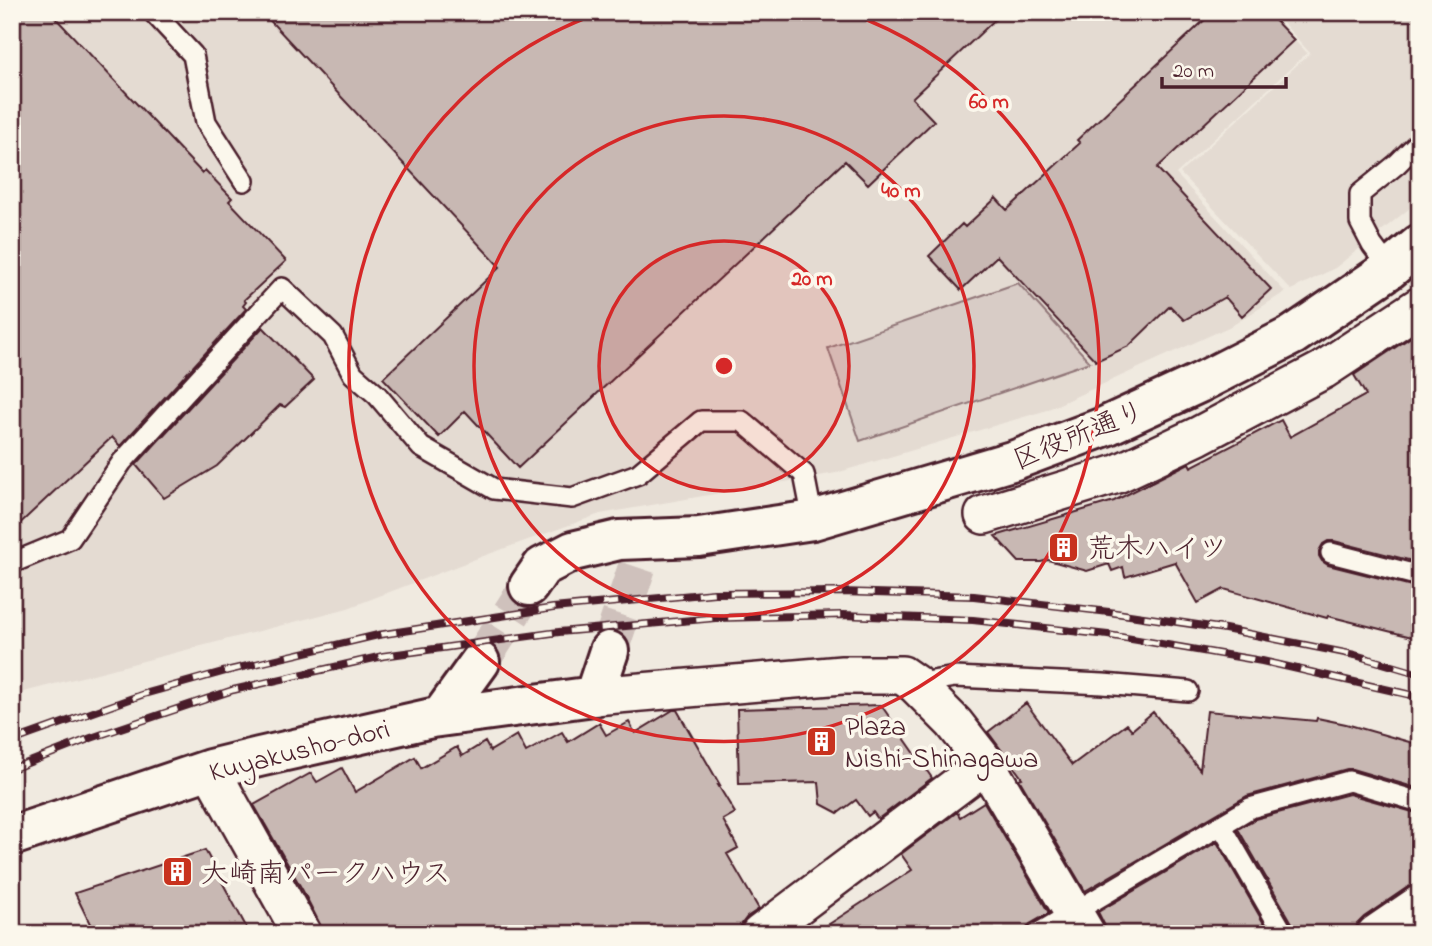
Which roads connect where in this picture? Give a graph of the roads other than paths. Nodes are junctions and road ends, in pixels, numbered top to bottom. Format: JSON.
{"nodes":[{"id":1,"x":153,"y":12,"type":"edge"},
{"id":2,"x":1420,"y":141,"type":"edge"},
{"id":3,"x":244,"y":181,"type":"dead end"},
{"id":4,"x":1420,"y":244,"type":"edge"},
{"id":5,"x":1390,"y":269,"type":"junction"},
{"id":6,"x":1420,"y":306,"type":"edge"},
{"id":7,"x":984,"y":515,"type":"dead end"},
{"id":8,"x":813,"y":520,"type":"junction"},
{"id":9,"x":699,"y":537,"type":"junction"},
{"id":10,"x":1331,"y":553,"type":"dead end"},
{"id":11,"x":12,"y":563,"type":"edge"},
{"id":12,"x":637,"y":567,"type":"dead end"},
{"id":13,"x":1420,"y":576,"type":"edge"},
{"id":14,"x":529,"y":586,"type":"tunnel mouth"},
{"id":15,"x":609,"y":650,"type":"tunnel mouth"},
{"id":16,"x":480,"y":662,"type":"tunnel mouth"},
{"id":17,"x":915,"y":684,"type":"junction"},
{"id":18,"x":1188,"y":691,"type":"dead end"},
{"id":19,"x":594,"y":696,"type":"junction"},
{"id":20,"x":441,"y":716,"type":"junction"},
{"id":21,"x":986,"y":764,"type":"junction"},
{"id":22,"x":210,"y":769,"type":"junction"},
{"id":23,"x":1420,"y":802,"type":"edge"},
{"id":24,"x":1221,"y":825,"type":"junction"},
{"id":25,"x":12,"y":836,"type":"edge"},
{"id":26,"x":1420,"y":904,"type":"edge"},
{"id":27,"x":1080,"y":923,"type":"edge"},
{"id":28,"x":302,"y":934,"type":"edge"},
{"id":29,"x":760,"y":934,"type":"edge"},
{"id":30,"x":1037,"y":934,"type":"edge"},
{"id":31,"x":1284,"y":934,"type":"edge"},
{"id":32,"x":1376,"y":934,"type":"edge"}],
"edges":[{"from":1,"to":3,"type":"lane"},
{"from":2,"to":5,"type":"lane"},
{"from":4,"to":5,"type":"street","name":"区役所通り"},
{"from":5,"to":8,"type":"street","name":"区役所通り"},
{"from":6,"to":7,"type":"street"},
{"from":8,"to":9,"type":"street","name":"区役所通り"},
{"from":8,"to":11,"type":"lane"},
{"from":9,"to":12,"type":"street","name":"区役所通り"},
{"from":9,"to":14,"type":"street","name":"区役所通り"},
{"from":10,"to":13,"type":"lane"},
{"from":15,"to":19,"type":"street"},
{"from":16,"to":20,"type":"street"},
{"from":17,"to":18,"type":"lane"},
{"from":17,"to":19,"type":"street"},
{"from":17,"to":21,"type":"street"},
{"from":19,"to":20,"type":"street","name":"Kuyakusho-dori"},
{"from":20,"to":22,"type":"street","name":"Kuyakusho-dori"},
{"from":21,"to":27,"type":"street"},
{"from":21,"to":29,"type":"street"},
{"from":22,"to":25,"type":"street","name":"Kuyakusho-dori"},
{"from":22,"to":28,"type":"street"},
{"from":23,"to":24,"type":"lane"},
{"from":24,"to":27,"type":"lane"},
{"from":24,"to":31,"type":"lane"},
{"from":26,"to":32,"type":"street"},
{"from":27,"to":30,"type":"lane"}]}
